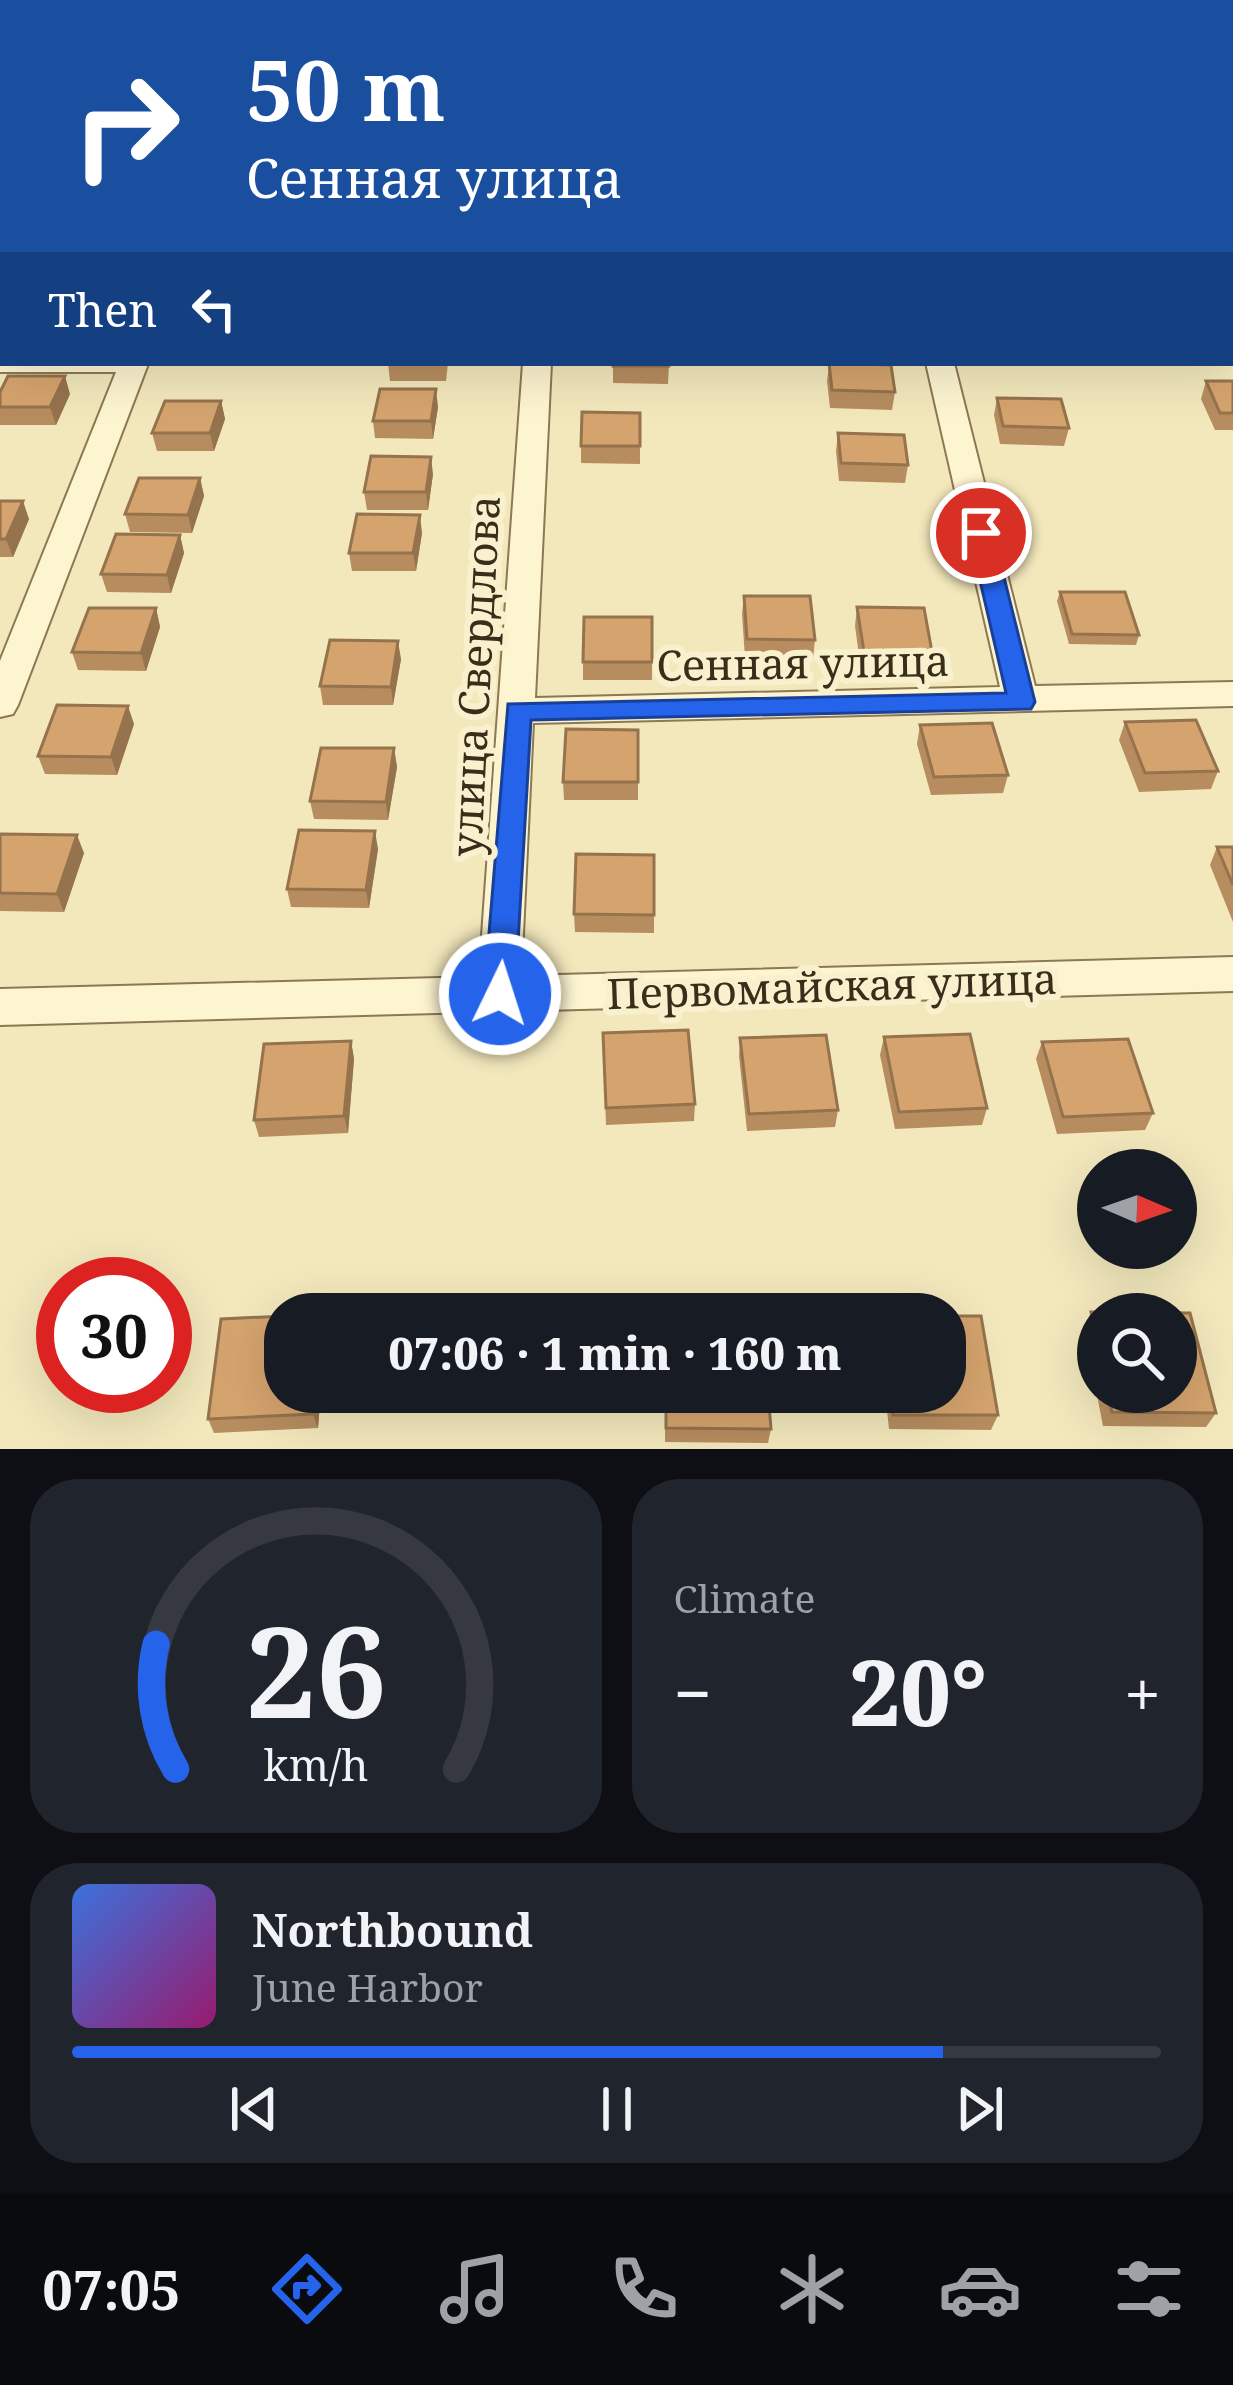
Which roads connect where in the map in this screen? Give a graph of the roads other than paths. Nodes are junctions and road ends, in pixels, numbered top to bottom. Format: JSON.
{"nodes":[{"id":1,"x":133,"y":366,"type":"edge"},
{"id":2,"x":537,"y":366,"type":"edge"},
{"id":3,"x":941,"y":366,"type":"edge"},
{"id":4,"x":17,"y":616,"type":"edge"},
{"id":5,"x":1233,"y":694,"type":"edge"},
{"id":6,"x":1021,"y":702,"type":"junction"},
{"id":7,"x":0,"y":705,"type":"edge"},
{"id":8,"x":518,"y":711,"type":"junction"},
{"id":9,"x":1233,"y":974,"type":"edge"},
{"id":10,"x":500,"y":994,"type":"junction"},
{"id":11,"x":0,"y":1007,"type":"edge"}],
"edges":[{"from":1,"to":4,"type":"street"},
{"from":2,"to":8,"type":"street","name":"улица Свердлова"},
{"from":3,"to":6,"type":"street"},
{"from":4,"to":7,"type":"street"},
{"from":5,"to":6,"type":"street","name":"Сенная улица"},
{"from":6,"to":8,"type":"street","name":"Сенная улица"},
{"from":8,"to":10,"type":"street","name":"улица Свердлова"},
{"from":9,"to":10,"type":"street","name":"Первомайская улица"},
{"from":10,"to":11,"type":"street","name":"Первомайская улица"}]}
